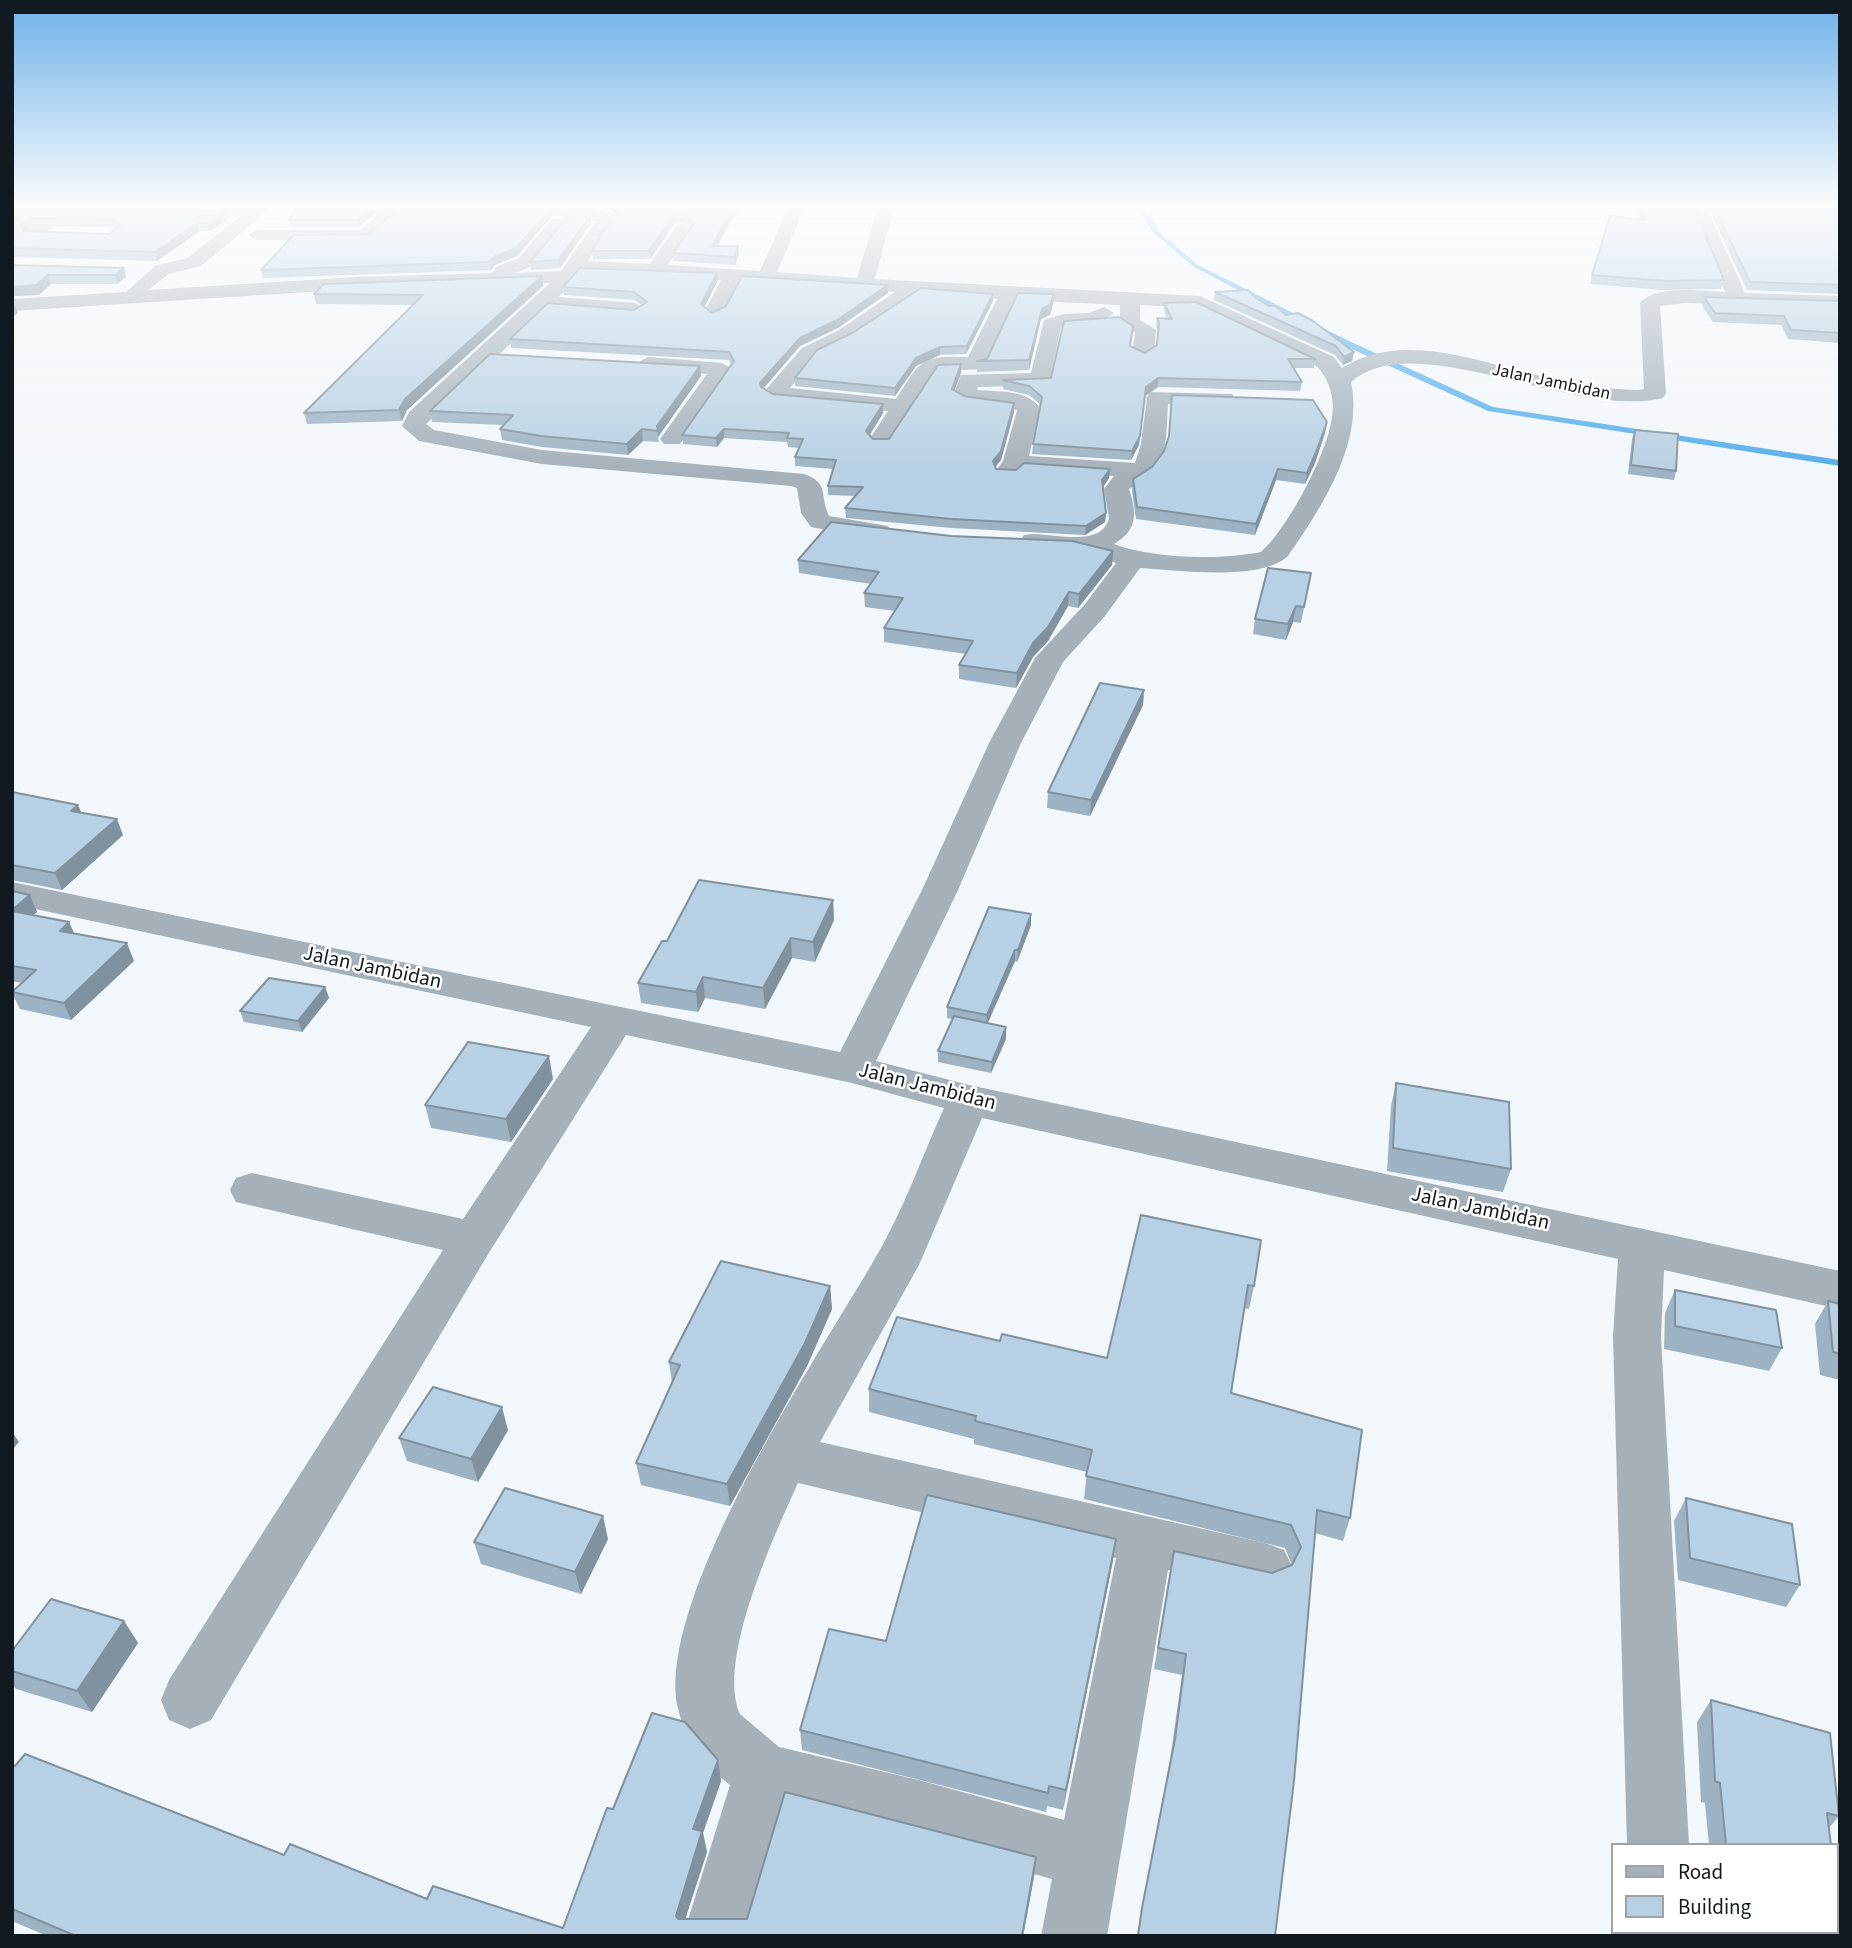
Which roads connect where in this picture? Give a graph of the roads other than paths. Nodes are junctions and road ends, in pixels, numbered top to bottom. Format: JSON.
{"nodes":[{"id":1,"x":132,"y":294,"type":"edge"},
{"id":2,"x":185,"y":294,"type":"edge"},
{"id":3,"x":552,"y":294,"type":"edge"},
{"id":4,"x":724,"y":294,"type":"edge"},
{"id":5,"x":906,"y":294,"type":"edge"},
{"id":6,"x":1009,"y":294,"type":"joint"},
{"id":7,"x":1735,"y":294,"type":"edge"},
{"id":8,"x":128,"y":297,"type":"junction"},
{"id":9,"x":1120,"y":298,"type":"junction"},
{"id":10,"x":1738,"y":300,"type":"junction"},
{"id":11,"x":545,"y":302,"type":"junction"},
{"id":12,"x":1840,"y":302,"type":"edge"},
{"id":13,"x":12,"y":305,"type":"edge"},
{"id":14,"x":635,"y":309,"type":"edge"},
{"id":15,"x":714,"y":313,"type":"edge"},
{"id":16,"x":1143,"y":353,"type":"edge"},
{"id":17,"x":489,"y":356,"type":"junction"},
{"id":18,"x":514,"y":357,"type":"edge"},
{"id":19,"x":621,"y":362,"type":"edge"},
{"id":20,"x":707,"y":389,"type":"junction"},
{"id":21,"x":1342,"y":391,"type":"junction"},
{"id":22,"x":774,"y":393,"type":"junction"},
{"id":23,"x":1242,"y":399,"type":"edge"},
{"id":24,"x":1318,"y":401,"type":"dead end"},
{"id":25,"x":903,"y":406,"type":"junction"},
{"id":26,"x":672,"y":439,"type":"dead end"},
{"id":27,"x":881,"y":440,"type":"edge"},
{"id":28,"x":1141,"y":471,"type":"junction"},
{"id":29,"x":901,"y":534,"type":"edge"},
{"id":30,"x":1006,"y":541,"type":"edge"},
{"id":31,"x":1092,"y":545,"type":"junction"},
{"id":32,"x":1132,"y":559,"type":"junction"},
{"id":33,"x":12,"y":893,"type":"edge"},
{"id":34,"x":616,"y":1020,"type":"junction"},
{"id":35,"x":852,"y":1069,"type":"junction"},
{"id":36,"x":969,"y":1100,"type":"junction"},
{"id":37,"x":252,"y":1190,"type":"dead end"},
{"id":38,"x":474,"y":1239,"type":"junction"},
{"id":39,"x":1642,"y":1245,"type":"junction"},
{"id":40,"x":1840,"y":1290,"type":"edge"},
{"id":41,"x":783,"y":1458,"type":"junction"},
{"id":42,"x":1146,"y":1541,"type":"junction"},
{"id":43,"x":1265,"y":1568,"type":"edge"},
{"id":44,"x":190,"y":1700,"type":"dead end"},
{"id":45,"x":764,"y":1774,"type":"junction"},
{"id":46,"x":1658,"y":1843,"type":"edge"},
{"id":47,"x":1089,"y":1858,"type":"junction"},
{"id":48,"x":716,"y":1936,"type":"edge"},
{"id":49,"x":1074,"y":1936,"type":"edge"}],
"edges":[{"from":1,"to":8,"type":"street"},
{"from":2,"to":8,"type":"street"},
{"from":3,"to":11,"type":"street"},
{"from":4,"to":15,"type":"street"},
{"from":5,"to":22,"type":"street"},
{"from":6,"to":9,"type":"street"},
{"from":6,"to":25,"type":"street"},
{"from":7,"to":10,"type":"street"},
{"from":8,"to":13,"type":"street"},
{"from":9,"to":16,"type":"street"},
{"from":9,"to":21,"type":"street"},
{"from":9,"to":28,"type":"street"},
{"from":10,"to":12,"type":"street","name":"Jalan Jambidan"},
{"from":10,"to":21,"type":"street","name":"Jalan Jambidan"},
{"from":11,"to":14,"type":"street"},
{"from":11,"to":17,"type":"street"},
{"from":17,"to":18,"type":"street"},
{"from":17,"to":29,"type":"street"},
{"from":19,"to":20,"type":"street"},
{"from":20,"to":22,"type":"street"},
{"from":20,"to":26,"type":"street"},
{"from":21,"to":24,"type":"street"},
{"from":21,"to":32,"type":"street"},
{"from":22,"to":25,"type":"street"},
{"from":23,"to":28,"type":"street"},
{"from":25,"to":27,"type":"street"},
{"from":28,"to":31,"type":"street"},
{"from":30,"to":31,"type":"street"},
{"from":31,"to":32,"type":"street"},
{"from":32,"to":35,"type":"street"},
{"from":33,"to":34,"type":"street","name":"Jalan Jambidan"},
{"from":34,"to":35,"type":"street","name":"Jalan Jambidan"},
{"from":34,"to":38,"type":"street"},
{"from":35,"to":36,"type":"street","name":"Jalan Jambidan"},
{"from":36,"to":39,"type":"street","name":"Jalan Jambidan"},
{"from":36,"to":41,"type":"street"},
{"from":37,"to":38,"type":"street"},
{"from":38,"to":44,"type":"street"},
{"from":39,"to":40,"type":"street","name":"Jalan Jambidan"},
{"from":39,"to":46,"type":"street"},
{"from":41,"to":42,"type":"street"},
{"from":41,"to":45,"type":"street"},
{"from":42,"to":43,"type":"street"},
{"from":42,"to":47,"type":"street"},
{"from":45,"to":47,"type":"street"},
{"from":45,"to":48,"type":"street"},
{"from":47,"to":49,"type":"street"}]}
